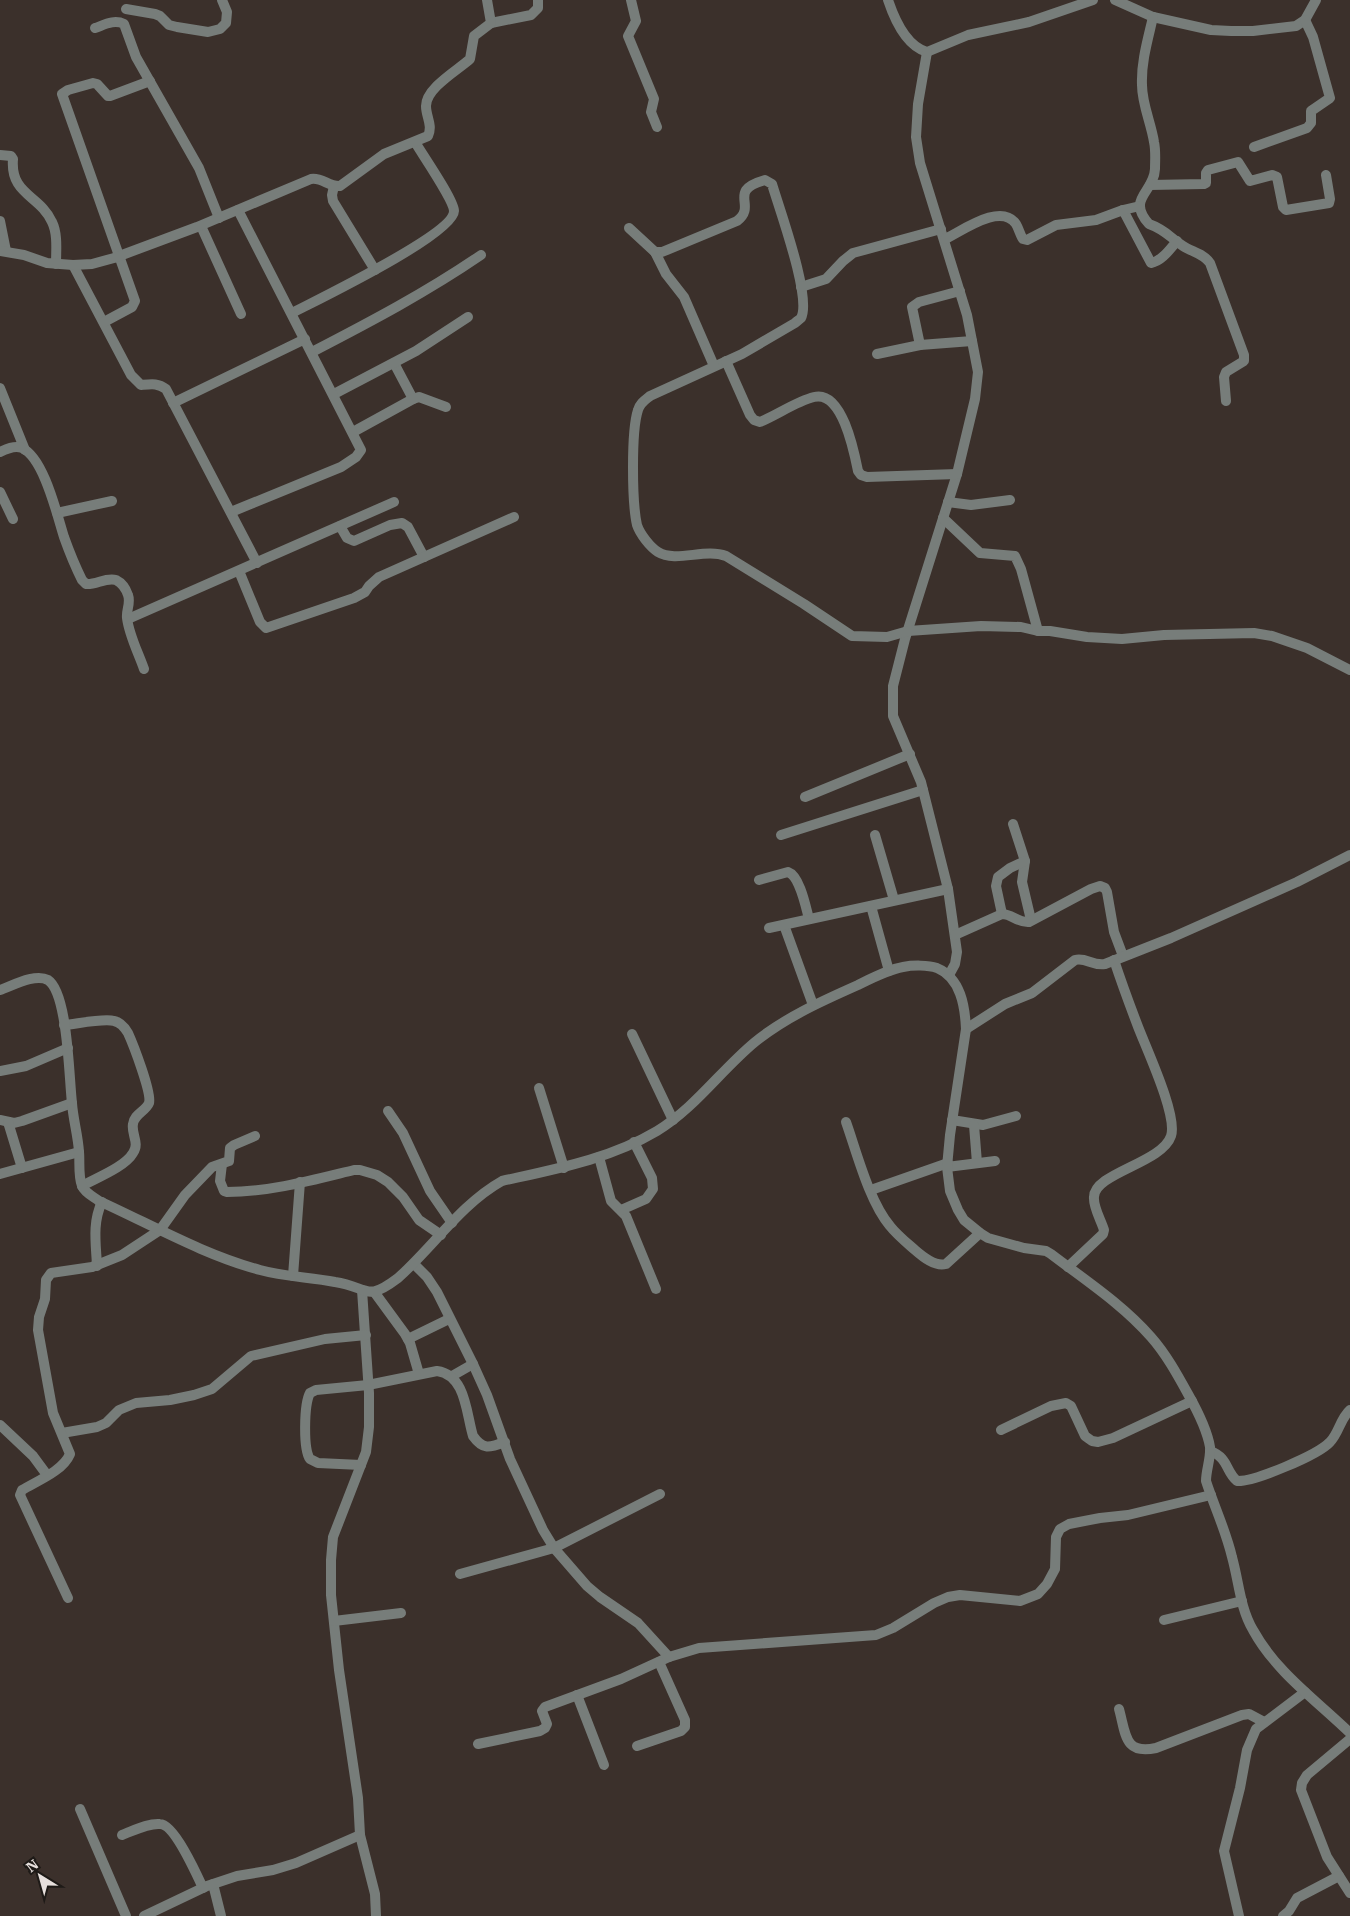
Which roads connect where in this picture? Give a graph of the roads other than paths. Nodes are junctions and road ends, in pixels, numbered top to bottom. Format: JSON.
{"nodes":[{"id":1,"x":222,"y":0,"type":"edge"},
{"id":2,"x":486,"y":0,"type":"edge"},
{"id":3,"x":538,"y":0,"type":"edge"},
{"id":4,"x":631,"y":0,"type":"edge"},
{"id":5,"x":888,"y":0,"type":"edge"},
{"id":6,"x":1094,"y":0,"type":"edge"},
{"id":7,"x":1115,"y":0,"type":"edge"},
{"id":8,"x":1316,"y":0,"type":"edge"},
{"id":9,"x":126,"y":9,"type":"dead end"},
{"id":10,"x":1153,"y":17,"type":"junction"},
{"id":11,"x":1305,"y":20,"type":"junction"},
{"id":12,"x":491,"y":23,"type":"junction"},
{"id":13,"x":95,"y":28,"type":"dead end"},
{"id":14,"x":927,"y":52,"type":"junction"},
{"id":15,"x":150,"y":81,"type":"junction"},
{"id":16,"x":657,"y":127,"type":"dead end"},
{"id":17,"x":414,"y":142,"type":"junction"},
{"id":18,"x":1254,"y":147,"type":"dead end"},
{"id":19,"x":0,"y":155,"type":"edge"},
{"id":20,"x":1326,"y":175,"type":"dead end"},
{"id":21,"x":1150,"y":185,"type":"junction"},
{"id":22,"x":334,"y":186,"type":"junction"},
{"id":23,"x":1140,"y":206,"type":"junction"},
{"id":24,"x":238,"y":210,"type":"junction"},
{"id":25,"x":1122,"y":210,"type":"junction"},
{"id":26,"x":219,"y":218,"type":"junction"},
{"id":27,"x":0,"y":223,"type":"edge"},
{"id":28,"x":201,"y":226,"type":"junction"},
{"id":29,"x":629,"y":228,"type":"dead end"},
{"id":30,"x":941,"y":229,"type":"junction"},
{"id":31,"x":945,"y":239,"type":"junction"},
{"id":32,"x":1177,"y":241,"type":"junction"},
{"id":33,"x":3,"y":251,"type":"edge"},
{"id":34,"x":655,"y":252,"type":"junction"},
{"id":35,"x":481,"y":254,"type":"dead end"},
{"id":36,"x":120,"y":256,"type":"junction"},
{"id":37,"x":56,"y":264,"type":"junction"},
{"id":38,"x":74,"y":265,"type":"junction"},
{"id":39,"x":375,"y":270,"type":"junction"},
{"id":40,"x":802,"y":288,"type":"junction"},
{"id":41,"x":960,"y":291,"type":"junction"},
{"id":42,"x":292,"y":313,"type":"junction"},
{"id":43,"x":241,"y":314,"type":"dead end"},
{"id":44,"x":468,"y":317,"type":"dead end"},
{"id":45,"x":104,"y":322,"type":"junction"},
{"id":46,"x":305,"y":339,"type":"junction"},
{"id":47,"x":972,"y":341,"type":"junction"},
{"id":48,"x":920,"y":345,"type":"junction"},
{"id":49,"x":312,"y":352,"type":"junction"},
{"id":50,"x":877,"y":354,"type":"dead end"},
{"id":51,"x":726,"y":361,"type":"junction"},
{"id":52,"x":394,"y":363,"type":"junction"},
{"id":53,"x":714,"y":366,"type":"junction"},
{"id":54,"x":0,"y":388,"type":"edge"},
{"id":55,"x":334,"y":394,"type":"junction"},
{"id":56,"x":413,"y":399,"type":"junction"},
{"id":57,"x":1226,"y":401,"type":"dead end"},
{"id":58,"x":2,"y":403,"type":"edge"},
{"id":59,"x":173,"y":403,"type":"junction"},
{"id":60,"x":446,"y":408,"type":"dead end"},
{"id":61,"x":353,"y":432,"type":"junction"},
{"id":62,"x":26,"y":450,"type":"junction"},
{"id":63,"x":0,"y":452,"type":"edge"},
{"id":64,"x":957,"y":474,"type":"junction"},
{"id":65,"x":0,"y":492,"type":"edge"},
{"id":66,"x":1010,"y":500,"type":"dead end"},
{"id":67,"x":112,"y":501,"type":"dead end"},
{"id":68,"x":394,"y":502,"type":"dead end"},
{"id":69,"x":948,"y":502,"type":"junction"},
{"id":70,"x":231,"y":512,"type":"junction"},
{"id":71,"x":57,"y":513,"type":"junction"},
{"id":72,"x":514,"y":517,"type":"dead end"},
{"id":73,"x":943,"y":518,"type":"junction"},
{"id":74,"x":13,"y":519,"type":"dead end"},
{"id":75,"x":340,"y":526,"type":"junction"},
{"id":76,"x":424,"y":557,"type":"junction"},
{"id":77,"x":257,"y":563,"type":"junction"},
{"id":78,"x":239,"y":571,"type":"junction"},
{"id":79,"x":128,"y":619,"type":"junction"},
{"id":80,"x":1038,"y":631,"type":"junction"},
{"id":81,"x":906,"y":640,"type":"junction"},
{"id":82,"x":144,"y":669,"type":"dead end"},
{"id":83,"x":1350,"y":670,"type":"edge"},
{"id":84,"x":910,"y":754,"type":"junction"},
{"id":85,"x":923,"y":790,"type":"junction"},
{"id":86,"x":804,"y":798,"type":"dead end"},
{"id":87,"x":1014,"y":824,"type":"dead end"},
{"id":88,"x":875,"y":835,"type":"dead end"},
{"id":89,"x":781,"y":836,"type":"dead end"},
{"id":90,"x":1350,"y":855,"type":"edge"},
{"id":91,"x":1025,"y":861,"type":"junction"},
{"id":92,"x":759,"y":880,"type":"dead end"},
{"id":93,"x":948,"y":889,"type":"junction"},
{"id":94,"x":894,"y":900,"type":"junction"},
{"id":95,"x":871,"y":906,"type":"junction"},
{"id":96,"x":1002,"y":914,"type":"junction"},
{"id":97,"x":810,"y":919,"type":"junction"},
{"id":98,"x":1031,"y":920,"type":"junction"},
{"id":99,"x":784,"y":925,"type":"junction"},
{"id":100,"x":769,"y":928,"type":"dead end"},
{"id":101,"x":955,"y":935,"type":"junction"},
{"id":102,"x":1118,"y":958,"type":"junction"},
{"id":103,"x":889,"y":971,"type":"junction"},
{"id":104,"x":949,"y":975,"type":"junction"},
{"id":105,"x":0,"y":990,"type":"edge"},
{"id":106,"x":813,"y":1005,"type":"junction"},
{"id":107,"x":64,"y":1025,"type":"junction"},
{"id":108,"x":966,"y":1030,"type":"junction"},
{"id":109,"x":632,"y":1034,"type":"dead end"},
{"id":110,"x":68,"y":1048,"type":"junction"},
{"id":111,"x":0,"y":1071,"type":"edge"},
{"id":112,"x":539,"y":1088,"type":"dead end"},
{"id":113,"x":72,"y":1103,"type":"junction"},
{"id":114,"x":388,"y":1111,"type":"dead end"},
{"id":115,"x":1016,"y":1116,"type":"dead end"},
{"id":116,"x":672,"y":1120,"type":"junction"},
{"id":117,"x":952,"y":1120,"type":"junction"},
{"id":118,"x":4,"y":1121,"type":"edge"},
{"id":119,"x":846,"y":1122,"type":"dead end"},
{"id":120,"x":974,"y":1124,"type":"junction"},
{"id":121,"x":254,"y":1136,"type":"dead end"},
{"id":122,"x":634,"y":1142,"type":"junction"},
{"id":123,"x":79,"y":1152,"type":"junction"},
{"id":124,"x":599,"y":1157,"type":"junction"},
{"id":125,"x":995,"y":1161,"type":"dead end"},
{"id":126,"x":977,"y":1162,"type":"junction"},
{"id":127,"x":222,"y":1164,"type":"junction"},
{"id":128,"x":947,"y":1165,"type":"junction"},
{"id":129,"x":22,"y":1168,"type":"junction"},
{"id":130,"x":564,"y":1168,"type":"junction"},
{"id":131,"x":0,"y":1174,"type":"edge"},
{"id":132,"x":300,"y":1182,"type":"junction"},
{"id":133,"x":82,"y":1186,"type":"junction"},
{"id":134,"x":871,"y":1190,"type":"junction"},
{"id":135,"x":102,"y":1202,"type":"junction"},
{"id":136,"x":621,"y":1210,"type":"junction"},
{"id":137,"x":452,"y":1223,"type":"junction"},
{"id":138,"x":160,"y":1230,"type":"junction"},
{"id":139,"x":980,"y":1234,"type":"junction"},
{"id":140,"x":440,"y":1235,"type":"junction"},
{"id":141,"x":414,"y":1264,"type":"junction"},
{"id":142,"x":97,"y":1266,"type":"junction"},
{"id":143,"x":1068,"y":1267,"type":"junction"},
{"id":144,"x":293,"y":1276,"type":"junction"},
{"id":145,"x":656,"y":1289,"type":"dead end"},
{"id":146,"x":362,"y":1290,"type":"junction"},
{"id":147,"x":374,"y":1292,"type":"junction"},
{"id":148,"x":450,"y":1319,"type":"junction"},
{"id":149,"x":366,"y":1335,"type":"junction"},
{"id":150,"x":408,"y":1339,"type":"junction"},
{"id":151,"x":473,"y":1364,"type":"junction"},
{"id":152,"x":419,"y":1374,"type":"junction"},
{"id":153,"x":452,"y":1376,"type":"junction"},
{"id":154,"x":368,"y":1384,"type":"junction"},
{"id":155,"x":1192,"y":1401,"type":"junction"},
{"id":156,"x":1350,"y":1410,"type":"edge"},
{"id":157,"x":0,"y":1425,"type":"edge"},
{"id":158,"x":1001,"y":1430,"type":"dead end"},
{"id":159,"x":62,"y":1433,"type":"junction"},
{"id":160,"x":504,"y":1442,"type":"junction"},
{"id":161,"x":1210,"y":1451,"type":"junction"},
{"id":162,"x":362,"y":1465,"type":"junction"},
{"id":163,"x":47,"y":1475,"type":"junction"},
{"id":164,"x":660,"y":1494,"type":"dead end"},
{"id":165,"x":1211,"y":1495,"type":"junction"},
{"id":166,"x":554,"y":1548,"type":"junction"},
{"id":167,"x":460,"y":1574,"type":"dead end"},
{"id":168,"x":68,"y":1598,"type":"dead end"},
{"id":169,"x":1242,"y":1600,"type":"junction"},
{"id":170,"x":401,"y":1613,"type":"dead end"},
{"id":171,"x":1164,"y":1620,"type":"dead end"},
{"id":172,"x":334,"y":1621,"type":"junction"},
{"id":173,"x":669,"y":1657,"type":"junction"},
{"id":174,"x":659,"y":1662,"type":"junction"},
{"id":175,"x":1305,"y":1692,"type":"junction"},
{"id":176,"x":577,"y":1695,"type":"junction"},
{"id":177,"x":1119,"y":1709,"type":"dead end"},
{"id":178,"x":1264,"y":1722,"type":"junction"},
{"id":179,"x":1350,"y":1733,"type":"edge"},
{"id":180,"x":1350,"y":1738,"type":"edge"},
{"id":181,"x":478,"y":1744,"type":"dead end"},
{"id":182,"x":636,"y":1746,"type":"dead end"},
{"id":183,"x":604,"y":1765,"type":"dead end"},
{"id":184,"x":80,"y":1809,"type":"dead end"},
{"id":185,"x":122,"y":1835,"type":"dead end"},
{"id":186,"x":360,"y":1835,"type":"junction"},
{"id":187,"x":1339,"y":1876,"type":"junction"},
{"id":188,"x":213,"y":1884,"type":"junction"},
{"id":189,"x":203,"y":1888,"type":"junction"},
{"id":190,"x":1350,"y":1893,"type":"edge"},
{"id":191,"x":126,"y":1916,"type":"edge"},
{"id":192,"x":144,"y":1916,"type":"edge"},
{"id":193,"x":221,"y":1916,"type":"edge"},
{"id":194,"x":376,"y":1916,"type":"edge"},
{"id":195,"x":1239,"y":1916,"type":"edge"},
{"id":196,"x":1283,"y":1916,"type":"edge"}],
"edges":[{"from":1,"to":9,"type":"street"},
{"from":2,"to":12,"type":"street"},
{"from":3,"to":12,"type":"street"},
{"from":4,"to":16,"type":"street"},
{"from":5,"to":14,"type":"street"},
{"from":6,"to":14,"type":"street"},
{"from":7,"to":10,"type":"street"},
{"from":8,"to":11,"type":"street"},
{"from":10,"to":11,"type":"street"},
{"from":10,"to":21,"type":"street"},
{"from":11,"to":18,"type":"street"},
{"from":12,"to":17,"type":"street"},
{"from":13,"to":15,"type":"street"},
{"from":14,"to":30,"type":"street"},
{"from":15,"to":26,"type":"street"},
{"from":15,"to":36,"type":"street"},
{"from":17,"to":22,"type":"street"},
{"from":17,"to":39,"type":"street"},
{"from":19,"to":37,"type":"street"},
{"from":20,"to":21,"type":"street"},
{"from":21,"to":23,"type":"street"},
{"from":22,"to":24,"type":"street"},
{"from":22,"to":39,"type":"street"},
{"from":23,"to":25,"type":"street"},
{"from":23,"to":32,"type":"street"},
{"from":24,"to":26,"type":"street"},
{"from":24,"to":42,"type":"street"},
{"from":25,"to":31,"type":"street"},
{"from":25,"to":32,"type":"street"},
{"from":26,"to":28,"type":"street"},
{"from":27,"to":33,"type":"street"},
{"from":28,"to":36,"type":"street"},
{"from":28,"to":43,"type":"street"},
{"from":29,"to":34,"type":"street"},
{"from":30,"to":31,"type":"street"},
{"from":30,"to":40,"type":"street"},
{"from":31,"to":41,"type":"street"},
{"from":32,"to":57,"type":"street"},
{"from":33,"to":37,"type":"street"},
{"from":34,"to":40,"type":"street"},
{"from":34,"to":53,"type":"street"},
{"from":35,"to":49,"type":"street"},
{"from":36,"to":38,"type":"street"},
{"from":36,"to":45,"type":"street"},
{"from":37,"to":38,"type":"street"},
{"from":38,"to":45,"type":"street"},
{"from":39,"to":42,"type":"street"},
{"from":40,"to":51,"type":"street"},
{"from":41,"to":47,"type":"street"},
{"from":41,"to":48,"type":"street"},
{"from":42,"to":46,"type":"street"},
{"from":44,"to":52,"type":"street"},
{"from":45,"to":59,"type":"street"},
{"from":46,"to":49,"type":"street"},
{"from":46,"to":59,"type":"street"},
{"from":47,"to":48,"type":"street"},
{"from":47,"to":64,"type":"street"},
{"from":48,"to":50,"type":"street"},
{"from":49,"to":55,"type":"street"},
{"from":51,"to":53,"type":"street"},
{"from":51,"to":64,"type":"street"},
{"from":52,"to":55,"type":"street"},
{"from":52,"to":56,"type":"street"},
{"from":53,"to":81,"type":"street"},
{"from":54,"to":58,"type":"street"},
{"from":55,"to":61,"type":"street"},
{"from":56,"to":60,"type":"street"},
{"from":56,"to":61,"type":"street"},
{"from":58,"to":62,"type":"street"},
{"from":59,"to":70,"type":"street"},
{"from":61,"to":70,"type":"street"},
{"from":62,"to":63,"type":"street"},
{"from":62,"to":71,"type":"street"},
{"from":64,"to":69,"type":"street"},
{"from":65,"to":74,"type":"street"},
{"from":66,"to":69,"type":"street"},
{"from":67,"to":71,"type":"street"},
{"from":68,"to":75,"type":"street"},
{"from":69,"to":73,"type":"street"},
{"from":70,"to":77,"type":"street"},
{"from":71,"to":79,"type":"street"},
{"from":72,"to":76,"type":"street"},
{"from":73,"to":80,"type":"street"},
{"from":73,"to":81,"type":"street"},
{"from":75,"to":76,"type":"street"},
{"from":75,"to":77,"type":"street"},
{"from":76,"to":78,"type":"street"},
{"from":77,"to":78,"type":"street"},
{"from":78,"to":79,"type":"street"},
{"from":79,"to":82,"type":"street"},
{"from":80,"to":81,"type":"street"},
{"from":80,"to":83,"type":"street"},
{"from":81,"to":84,"type":"street"},
{"from":84,"to":85,"type":"street"},
{"from":84,"to":86,"type":"street"},
{"from":85,"to":89,"type":"street"},
{"from":85,"to":93,"type":"street"},
{"from":87,"to":91,"type":"street"},
{"from":88,"to":94,"type":"street"},
{"from":90,"to":102,"type":"street"},
{"from":91,"to":96,"type":"street"},
{"from":91,"to":98,"type":"street"},
{"from":92,"to":97,"type":"street"},
{"from":93,"to":94,"type":"street"},
{"from":93,"to":101,"type":"street"},
{"from":94,"to":95,"type":"street"},
{"from":95,"to":97,"type":"street"},
{"from":95,"to":103,"type":"street"},
{"from":96,"to":98,"type":"street"},
{"from":96,"to":101,"type":"street"},
{"from":97,"to":99,"type":"street"},
{"from":98,"to":102,"type":"street"},
{"from":99,"to":100,"type":"street"},
{"from":99,"to":106,"type":"street"},
{"from":101,"to":104,"type":"street"},
{"from":102,"to":108,"type":"street"},
{"from":102,"to":143,"type":"street"},
{"from":103,"to":104,"type":"street"},
{"from":103,"to":106,"type":"street"},
{"from":104,"to":108,"type":"street"},
{"from":105,"to":107,"type":"street"},
{"from":106,"to":116,"type":"street"},
{"from":107,"to":110,"type":"street"},
{"from":107,"to":133,"type":"street"},
{"from":108,"to":117,"type":"street"},
{"from":109,"to":116,"type":"street"},
{"from":110,"to":111,"type":"street"},
{"from":110,"to":113,"type":"street"},
{"from":112,"to":130,"type":"street"},
{"from":113,"to":118,"type":"street"},
{"from":113,"to":123,"type":"street"},
{"from":114,"to":137,"type":"street"},
{"from":115,"to":120,"type":"street"},
{"from":116,"to":122,"type":"street"},
{"from":117,"to":120,"type":"street"},
{"from":117,"to":128,"type":"street"},
{"from":118,"to":129,"type":"street"},
{"from":119,"to":134,"type":"street"},
{"from":120,"to":126,"type":"street"},
{"from":121,"to":127,"type":"street"},
{"from":122,"to":124,"type":"street"},
{"from":122,"to":136,"type":"street"},
{"from":123,"to":129,"type":"street"},
{"from":123,"to":133,"type":"street"},
{"from":124,"to":130,"type":"street"},
{"from":124,"to":136,"type":"street"},
{"from":125,"to":126,"type":"street"},
{"from":126,"to":128,"type":"street"},
{"from":127,"to":132,"type":"street"},
{"from":127,"to":138,"type":"street"},
{"from":128,"to":134,"type":"street"},
{"from":128,"to":139,"type":"street"},
{"from":129,"to":131,"type":"street"},
{"from":130,"to":137,"type":"street"},
{"from":132,"to":140,"type":"street"},
{"from":132,"to":144,"type":"street"},
{"from":133,"to":135,"type":"street"},
{"from":134,"to":139,"type":"street"},
{"from":135,"to":138,"type":"street"},
{"from":135,"to":142,"type":"street"},
{"from":136,"to":145,"type":"street"},
{"from":137,"to":140,"type":"street"},
{"from":138,"to":142,"type":"street"},
{"from":138,"to":144,"type":"street"},
{"from":139,"to":143,"type":"street"},
{"from":140,"to":141,"type":"street"},
{"from":141,"to":147,"type":"street"},
{"from":141,"to":148,"type":"street"},
{"from":142,"to":159,"type":"street"},
{"from":143,"to":155,"type":"street"},
{"from":144,"to":146,"type":"street"},
{"from":146,"to":147,"type":"street"},
{"from":146,"to":149,"type":"street"},
{"from":147,"to":150,"type":"street"},
{"from":148,"to":150,"type":"street"},
{"from":148,"to":151,"type":"street"},
{"from":149,"to":154,"type":"street"},
{"from":149,"to":159,"type":"street"},
{"from":150,"to":152,"type":"street"},
{"from":151,"to":153,"type":"street"},
{"from":151,"to":160,"type":"street"},
{"from":152,"to":153,"type":"street"},
{"from":152,"to":154,"type":"street"},
{"from":153,"to":160,"type":"street"},
{"from":154,"to":162,"type":"street"},
{"from":154,"to":162,"type":"street"},
{"from":155,"to":158,"type":"street"},
{"from":155,"to":161,"type":"street"},
{"from":156,"to":161,"type":"street"},
{"from":157,"to":163,"type":"street"},
{"from":159,"to":163,"type":"street"},
{"from":160,"to":166,"type":"street"},
{"from":161,"to":165,"type":"street"},
{"from":162,"to":172,"type":"street"},
{"from":163,"to":168,"type":"street"},
{"from":164,"to":166,"type":"street"},
{"from":165,"to":169,"type":"street"},
{"from":165,"to":173,"type":"street"},
{"from":166,"to":167,"type":"street"},
{"from":166,"to":173,"type":"street"},
{"from":169,"to":171,"type":"street"},
{"from":169,"to":175,"type":"street"},
{"from":170,"to":172,"type":"street"},
{"from":172,"to":186,"type":"street"},
{"from":173,"to":174,"type":"street"},
{"from":174,"to":176,"type":"street"},
{"from":174,"to":182,"type":"street"},
{"from":175,"to":178,"type":"street"},
{"from":175,"to":179,"type":"street"},
{"from":176,"to":181,"type":"street"},
{"from":176,"to":183,"type":"street"},
{"from":177,"to":178,"type":"street"},
{"from":178,"to":195,"type":"street"},
{"from":180,"to":187,"type":"street"},
{"from":184,"to":191,"type":"street"},
{"from":185,"to":189,"type":"street"},
{"from":186,"to":188,"type":"street"},
{"from":186,"to":194,"type":"street"},
{"from":187,"to":190,"type":"street"},
{"from":187,"to":196,"type":"street"},
{"from":188,"to":189,"type":"street"},
{"from":188,"to":193,"type":"street"},
{"from":189,"to":192,"type":"street"}]}
